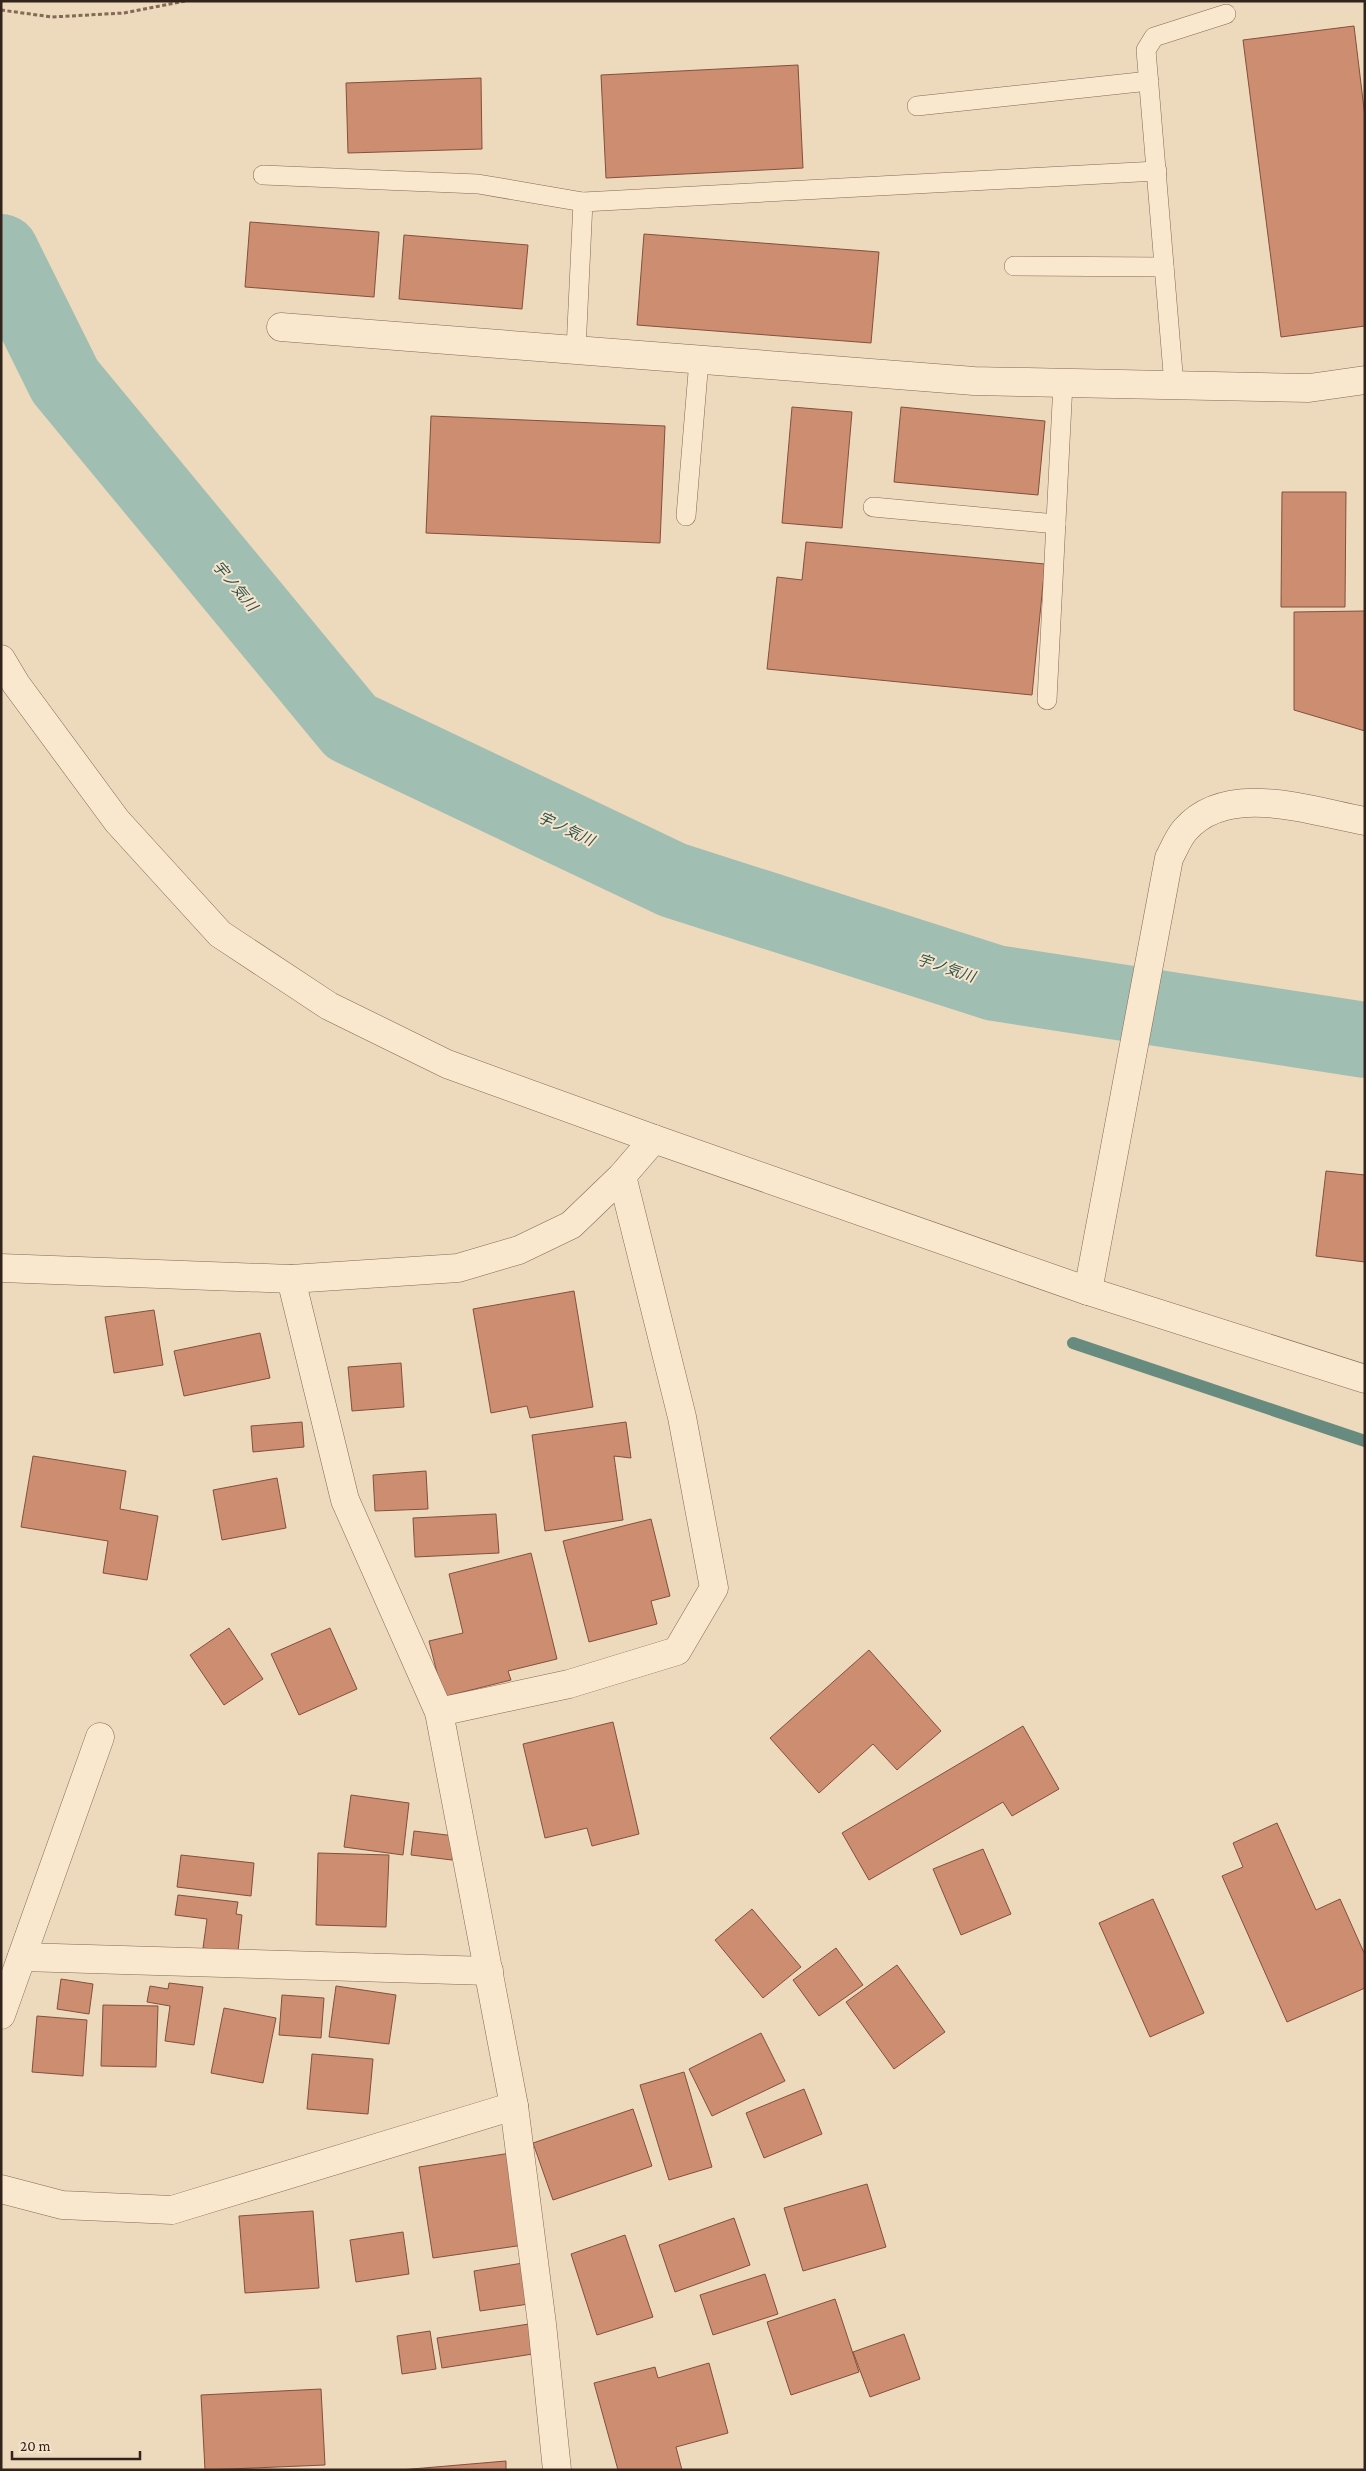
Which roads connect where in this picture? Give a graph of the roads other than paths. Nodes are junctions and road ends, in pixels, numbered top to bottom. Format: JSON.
{"nodes":[{"id":1,"x":1226,"y":14,"type":"dead end"},
{"id":2,"x":1149,"y":81,"type":"junction"},
{"id":3,"x":918,"y":106,"type":"dead end"},
{"id":4,"x":1156,"y":170,"type":"junction"},
{"id":5,"x":263,"y":176,"type":"dead end"},
{"id":6,"x":583,"y":202,"type":"junction"},
{"id":7,"x":1014,"y":266,"type":"dead end"},
{"id":8,"x":1164,"y":267,"type":"junction"},
{"id":9,"x":282,"y":327,"type":"dead end"},
{"id":10,"x":576,"y":350,"type":"junction"},
{"id":11,"x":699,"y":360,"type":"junction"},
{"id":12,"x":1365,"y":380,"type":"edge"},
{"id":13,"x":1063,"y":383,"type":"junction"},
{"id":14,"x":1174,"y":385,"type":"junction"},
{"id":15,"x":873,"y":507,"type":"dead end"},
{"id":16,"x":686,"y":516,"type":"dead end"},
{"id":17,"x":1056,"y":524,"type":"junction"},
{"id":18,"x":1,"y":659,"type":"edge"},
{"id":19,"x":1047,"y":700,"type":"dead end"},
{"id":20,"x":1365,"y":821,"type":"edge"},
{"id":21,"x":654,"y":1139,"type":"junction"},
{"id":22,"x":622,"y":1176,"type":"junction"},
{"id":23,"x":1,"y":1268,"type":"edge"},
{"id":24,"x":291,"y":1279,"type":"junction"},
{"id":25,"x":1088,"y":1291,"type":"junction"},
{"id":26,"x":1365,"y":1379,"type":"edge"},
{"id":27,"x":439,"y":1712,"type":"junction"},
{"id":28,"x":100,"y":1737,"type":"dead end"},
{"id":29,"x":22,"y":1957,"type":"junction"},
{"id":30,"x":489,"y":1971,"type":"junction"},
{"id":31,"x":1,"y":2015,"type":"edge"},
{"id":32,"x":514,"y":2106,"type":"junction"},
{"id":33,"x":1,"y":2189,"type":"edge"},
{"id":34,"x":557,"y":2470,"type":"edge"}],
"edges":[{"from":1,"to":2,"type":"lane"},
{"from":2,"to":3,"type":"lane"},
{"from":2,"to":4,"type":"lane"},
{"from":4,"to":6,"type":"lane"},
{"from":4,"to":8,"type":"lane"},
{"from":5,"to":6,"type":"lane"},
{"from":6,"to":10,"type":"lane"},
{"from":7,"to":8,"type":"lane"},
{"from":8,"to":14,"type":"lane"},
{"from":9,"to":10,"type":"street"},
{"from":10,"to":11,"type":"street"},
{"from":11,"to":13,"type":"street"},
{"from":11,"to":16,"type":"lane"},
{"from":12,"to":14,"type":"street"},
{"from":13,"to":14,"type":"street"},
{"from":13,"to":17,"type":"lane"},
{"from":15,"to":17,"type":"lane"},
{"from":17,"to":19,"type":"lane"},
{"from":18,"to":21,"type":"street"},
{"from":20,"to":25,"type":"street"},
{"from":21,"to":22,"type":"street"},
{"from":21,"to":25,"type":"street"},
{"from":22,"to":24,"type":"street"},
{"from":22,"to":27,"type":"street"},
{"from":23,"to":24,"type":"street"},
{"from":24,"to":27,"type":"street"},
{"from":25,"to":26,"type":"street"},
{"from":27,"to":30,"type":"street"},
{"from":28,"to":29,"type":"street"},
{"from":29,"to":30,"type":"street"},
{"from":29,"to":31,"type":"street"},
{"from":30,"to":32,"type":"street"},
{"from":32,"to":33,"type":"street"},
{"from":32,"to":34,"type":"street"}]}
